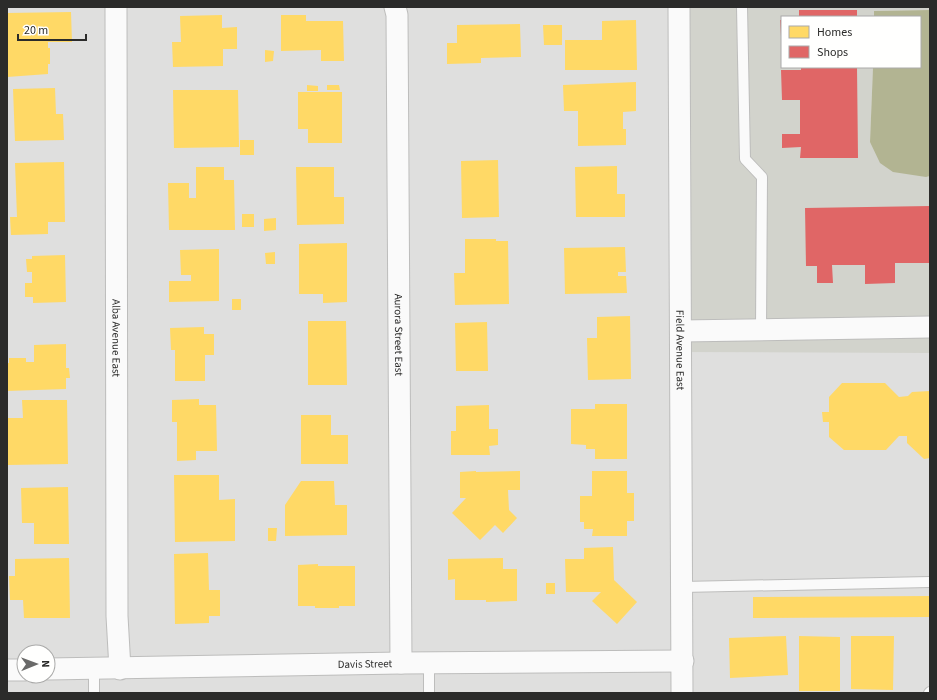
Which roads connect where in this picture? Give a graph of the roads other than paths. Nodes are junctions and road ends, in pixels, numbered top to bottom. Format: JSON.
{"nodes":[{"id":1,"x":116,"y":7,"type":"edge"},
{"id":2,"x":395,"y":7,"type":"edge"},
{"id":3,"x":679,"y":7,"type":"edge"},
{"id":4,"x":742,"y":7,"type":"edge"},
{"id":5,"x":930,"y":327,"type":"edge"},
{"id":6,"x":761,"y":329,"type":"junction"},
{"id":7,"x":681,"y":331,"type":"junction"},
{"id":8,"x":930,"y":582,"type":"edge"},
{"id":9,"x":682,"y":587,"type":"junction"},
{"id":10,"x":682,"y":661,"type":"junction"},
{"id":11,"x":429,"y":663,"type":"junction"},
{"id":12,"x":401,"y":664,"type":"junction"},
{"id":13,"x":56,"y":669,"type":"edge"},
{"id":14,"x":94,"y":669,"type":"junction"},
{"id":15,"x":120,"y":669,"type":"junction"},
{"id":16,"x":94,"y":693,"type":"edge"},
{"id":17,"x":429,"y":693,"type":"edge"},
{"id":18,"x":682,"y":693,"type":"edge"}],
"edges":[{"from":1,"to":15,"type":"street","name":"Alba Avenue East"},
{"from":2,"to":12,"type":"street","name":"Aurora Street East"},
{"from":3,"to":7,"type":"street","name":"Field Avenue East"},
{"from":4,"to":6,"type":"lane"},
{"from":5,"to":6,"type":"street"},
{"from":6,"to":7,"type":"street"},
{"from":7,"to":9,"type":"street","name":"Field Avenue East"},
{"from":8,"to":9,"type":"lane"},
{"from":9,"to":10,"type":"street","name":"Field Avenue East"},
{"from":10,"to":11,"type":"street","name":"Davis Street"},
{"from":10,"to":18,"type":"street","name":"Field Avenue East"},
{"from":11,"to":12,"type":"street","name":"Davis Street"},
{"from":11,"to":17,"type":"lane"},
{"from":12,"to":15,"type":"street","name":"Davis Street"},
{"from":13,"to":14,"type":"street","name":"Davis Street"},
{"from":14,"to":15,"type":"street","name":"Davis Street"},
{"from":14,"to":16,"type":"lane"}]}
